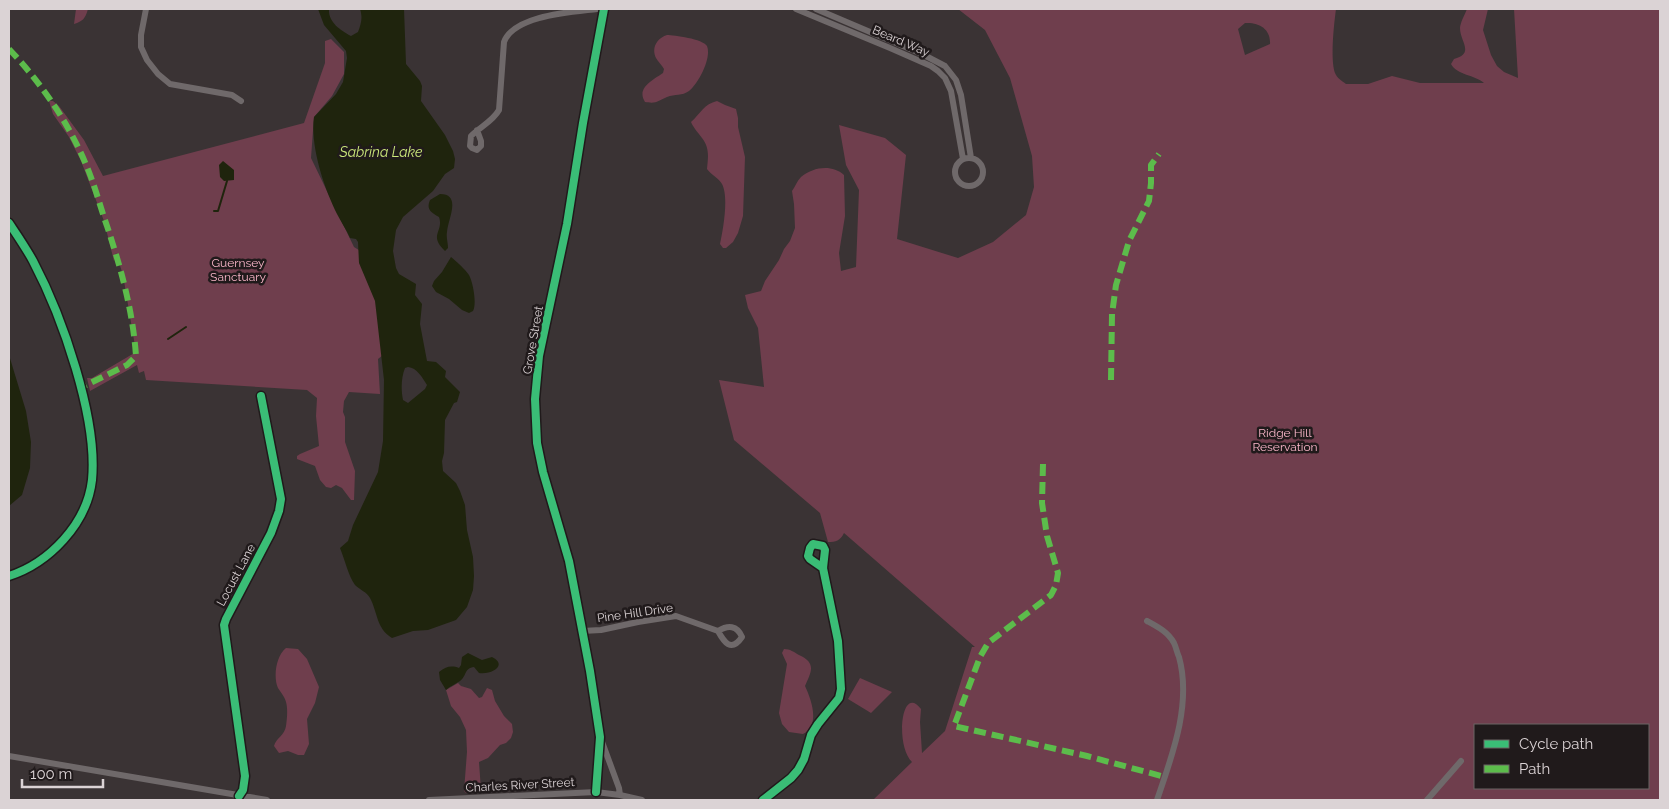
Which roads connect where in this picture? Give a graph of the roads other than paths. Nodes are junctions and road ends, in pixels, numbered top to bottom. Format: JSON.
{"nodes":[{"id":1,"x":146,"y":9,"type":"edge"},
{"id":2,"x":597,"y":9,"type":"edge"},
{"id":3,"x":604,"y":9,"type":"edge"},
{"id":4,"x":796,"y":9,"type":"edge"},
{"id":5,"x":816,"y":9,"type":"edge"},
{"id":6,"x":241,"y":101,"type":"dead end"},
{"id":7,"x":478,"y":130,"type":"dead end"},
{"id":8,"x":971,"y":158,"type":"junction"},
{"id":9,"x":963,"y":159,"type":"junction"},
{"id":10,"x":9,"y":222,"type":"edge"},
{"id":11,"x":261,"y":396,"type":"dead end"},
{"id":12,"x":823,"y":568,"type":"dead end"},
{"id":13,"x":9,"y":576,"type":"edge"},
{"id":14,"x":1148,"y":621,"type":"dead end"},
{"id":15,"x":582,"y":631,"type":"junction"},
{"id":16,"x":718,"y":631,"type":"dead end"},
{"id":17,"x":600,"y":737,"type":"junction"},
{"id":18,"x":9,"y":756,"type":"edge"},
{"id":19,"x":1460,"y":761,"type":"dead end"},
{"id":20,"x":596,"y":792,"type":"junction"},
{"id":21,"x":620,"y":794,"type":"junction"},
{"id":22,"x":240,"y":796,"type":"junction"},
{"id":23,"x":267,"y":800,"type":"edge"},
{"id":24,"x":430,"y":800,"type":"edge"},
{"id":25,"x":642,"y":800,"type":"edge"},
{"id":26,"x":763,"y":800,"type":"edge"},
{"id":27,"x":1157,"y":800,"type":"edge"},
{"id":28,"x":1427,"y":800,"type":"edge"}],
"edges":[{"from":1,"to":6,"type":"street"},
{"from":2,"to":7,"type":"street"},
{"from":3,"to":15,"type":"street","name":"Grove Street"},
{"from":4,"to":9,"type":"street","name":"Beard Way"},
{"from":5,"to":8,"type":"street","name":"Beard Way"},
{"from":8,"to":9,"type":"street"},
{"from":8,"to":9,"type":"street","name":"Beard Way"},
{"from":10,"to":13,"type":"street"},
{"from":11,"to":22,"type":"street","name":"Locust Lane"},
{"from":12,"to":26,"type":"street"},
{"from":14,"to":27,"type":"street"},
{"from":15,"to":16,"type":"street","name":"Pine Hill Drive"},
{"from":15,"to":17,"type":"street","name":"Grove Street"},
{"from":17,"to":20,"type":"street","name":"Grove Street"},
{"from":17,"to":21,"type":"street"},
{"from":18,"to":22,"type":"street"},
{"from":19,"to":28,"type":"street"},
{"from":20,"to":21,"type":"street","name":"Charles River Street"},
{"from":20,"to":24,"type":"street","name":"Charles River Street"},
{"from":21,"to":25,"type":"street","name":"Charles River Street"},
{"from":22,"to":23,"type":"street"}]}
